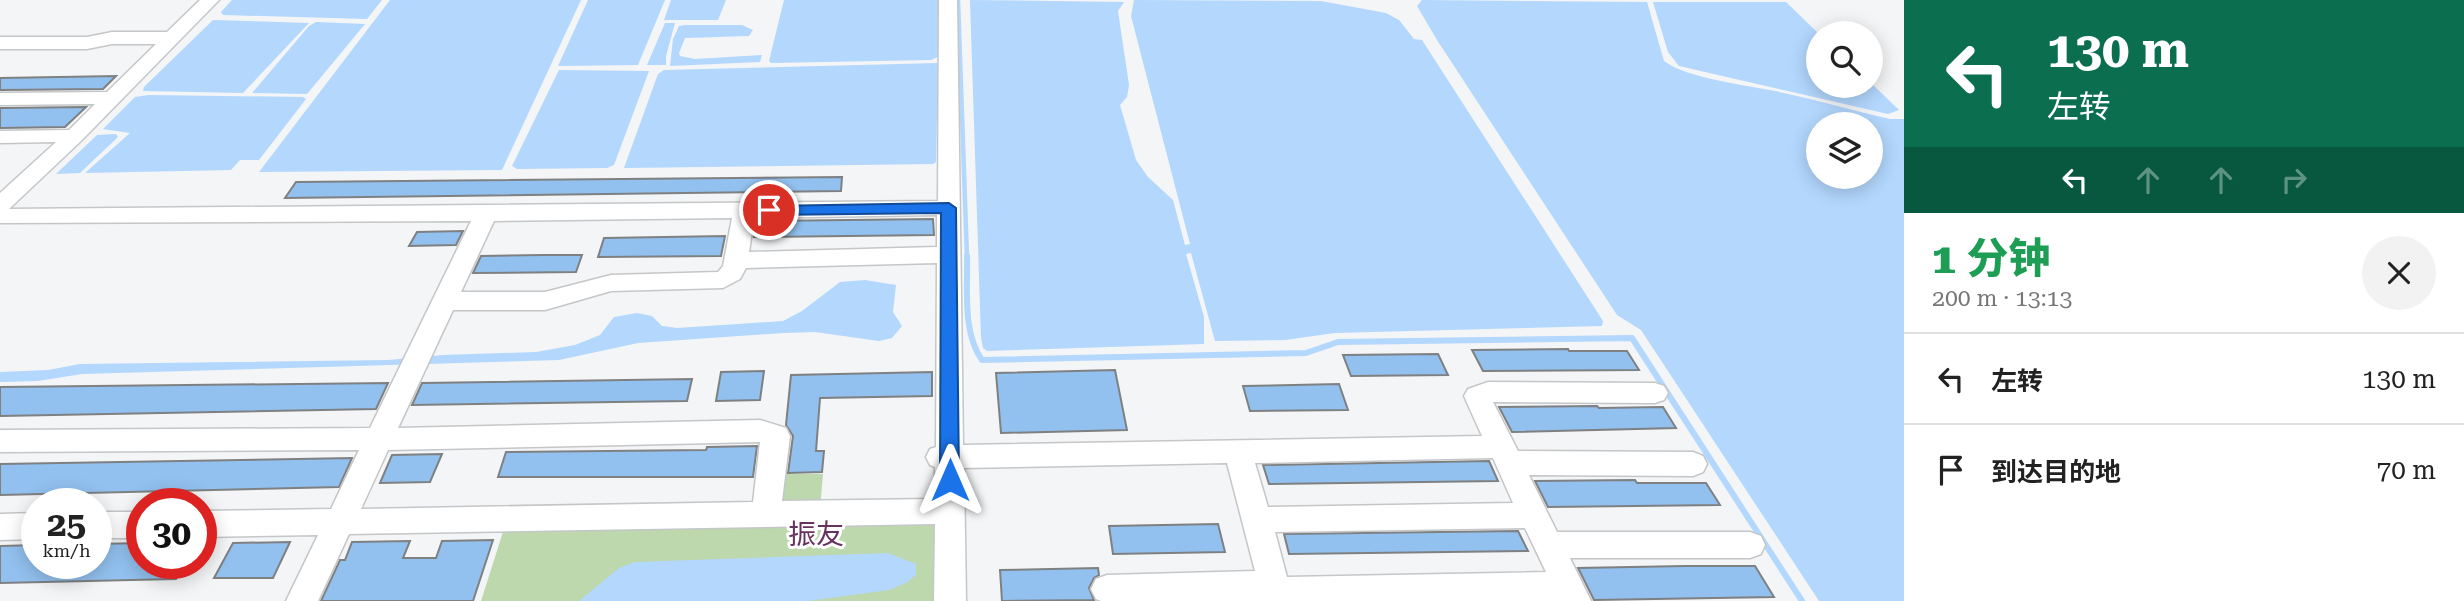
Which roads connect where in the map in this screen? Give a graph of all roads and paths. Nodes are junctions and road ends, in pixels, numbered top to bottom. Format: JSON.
{"nodes":[{"id":1,"x":210,"y":0,"type":"edge"},
{"id":2,"x":948,"y":0,"type":"edge"},
{"id":3,"x":173,"y":37,"type":"junction"},
{"id":4,"x":0,"y":43,"type":"edge"},
{"id":5,"x":113,"y":98,"type":"junction"},
{"id":6,"x":0,"y":99,"type":"edge"},
{"id":7,"x":75,"y":136,"type":"junction"},
{"id":8,"x":0,"y":137,"type":"edge"},
{"id":9,"x":0,"y":205,"type":"edge"},
{"id":10,"x":949,"y":208,"type":"junction"},
{"id":11,"x":744,"y":211,"type":"junction"},
{"id":12,"x":486,"y":214,"type":"junction"},
{"id":13,"x":0,"y":216,"type":"edge"},
{"id":14,"x":949,"y":255,"type":"junction"},
{"id":15,"x":736,"y":260,"type":"junction"},
{"id":16,"x":444,"y":301,"type":"junction"},
{"id":17,"x":1655,"y":393,"type":"dead end"},
{"id":18,"x":379,"y":439,"type":"junction"},
{"id":19,"x":0,"y":441,"type":"edge"},
{"id":20,"x":1238,"y":452,"type":"junction"},
{"id":21,"x":1506,"y":455,"type":"junction"},
{"id":22,"x":945,"y":456,"type":"junction"},
{"id":23,"x":1693,"y":464,"type":"dead end"},
{"id":24,"x":950,"y":511,"type":"junction"},
{"id":25,"x":766,"y":514,"type":"junction"},
{"id":26,"x":1534,"y":515,"type":"junction"},
{"id":27,"x":1257,"y":520,"type":"junction"},
{"id":28,"x":339,"y":522,"type":"junction"},
{"id":29,"x":217,"y":524,"type":"edge"},
{"id":30,"x":21,"y":526,"type":"edge"},
{"id":31,"x":0,"y":527,"type":"edge"},
{"id":32,"x":1750,"y":544,"type":"dead end"},
{"id":33,"x":1549,"y":545,"type":"junction"},
{"id":34,"x":1107,"y":589,"type":"dead end"},
{"id":35,"x":1276,"y":592,"type":"edge"},
{"id":36,"x":1571,"y":593,"type":"edge"},
{"id":37,"x":302,"y":601,"type":"edge"},
{"id":38,"x":950,"y":601,"type":"edge"}],
"edges":[{"from":1,"to":3,"type":"street"},
{"from":2,"to":10,"type":"street"},
{"from":3,"to":4,"type":"street"},
{"from":3,"to":5,"type":"street"},
{"from":5,"to":6,"type":"street"},
{"from":5,"to":7,"type":"street"},
{"from":7,"to":8,"type":"street"},
{"from":7,"to":9,"type":"street"},
{"from":10,"to":11,"type":"street"},
{"from":10,"to":14,"type":"street"},
{"from":11,"to":12,"type":"street"},
{"from":11,"to":15,"type":"street"},
{"from":12,"to":13,"type":"street"},
{"from":12,"to":16,"type":"street"},
{"from":14,"to":15,"type":"street"},
{"from":14,"to":22,"type":"street"},
{"from":15,"to":16,"type":"street"},
{"from":16,"to":18,"type":"street"},
{"from":17,"to":21,"type":"street"},
{"from":18,"to":19,"type":"street"},
{"from":18,"to":25,"type":"street"},
{"from":18,"to":28,"type":"street"},
{"from":20,"to":21,"type":"street"},
{"from":20,"to":22,"type":"street"},
{"from":20,"to":27,"type":"street"},
{"from":21,"to":23,"type":"street"},
{"from":21,"to":26,"type":"street"},
{"from":22,"to":24,"type":"street"},
{"from":24,"to":25,"type":"street"},
{"from":24,"to":38,"type":"street"},
{"from":25,"to":28,"type":"street"},
{"from":26,"to":27,"type":"street"},
{"from":26,"to":33,"type":"street"},
{"from":27,"to":35,"type":"street"},
{"from":28,"to":29,"type":"street"},
{"from":28,"to":37,"type":"street"},
{"from":30,"to":31,"type":"street"},
{"from":32,"to":33,"type":"street"},
{"from":33,"to":36,"type":"street"},
{"from":34,"to":35,"type":"street"},
{"from":35,"to":36,"type":"street"}]}
